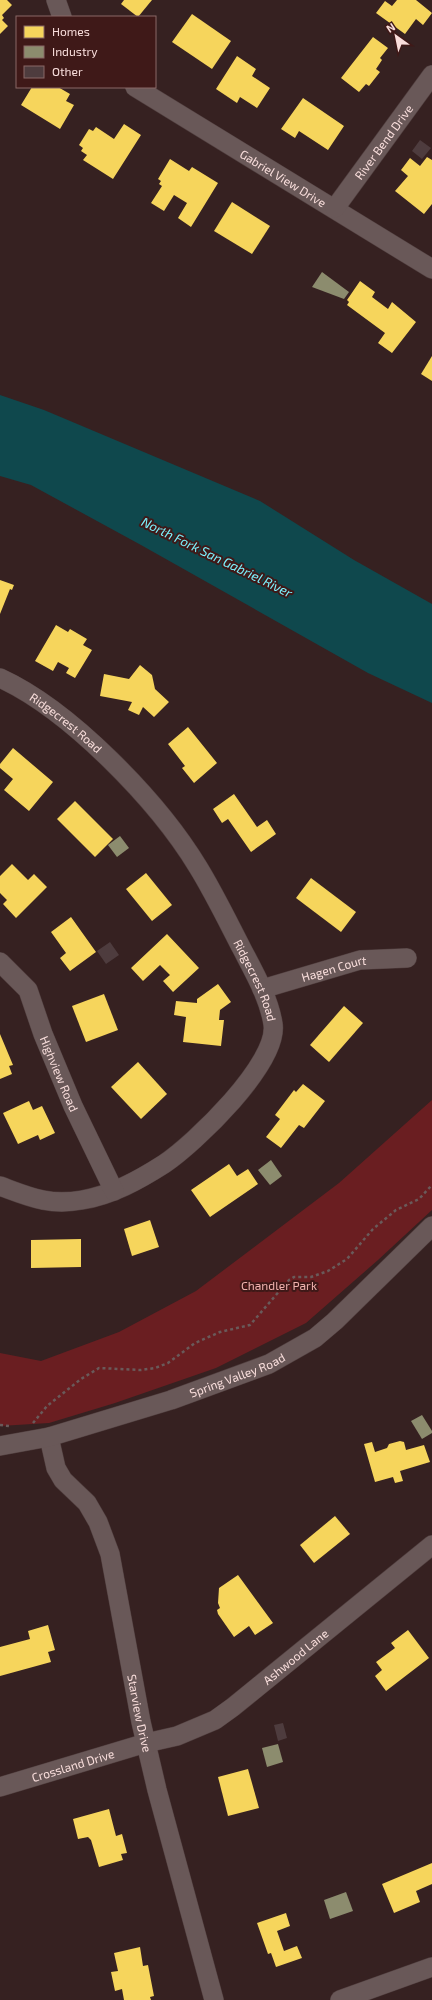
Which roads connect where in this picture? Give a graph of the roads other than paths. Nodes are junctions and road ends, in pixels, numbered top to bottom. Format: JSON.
{"nodes":[{"id":1,"x":56,"y":0,"type":"edge"},
{"id":2,"x":62,"y":16,"type":"edge"},
{"id":3,"x":432,"y":75,"type":"edge"},
{"id":4,"x":137,"y":88,"type":"edge"},
{"id":5,"x":335,"y":208,"type":"junction"},
{"id":6,"x":432,"y":269,"type":"edge"},
{"id":7,"x":0,"y":678,"type":"edge"},
{"id":8,"x":407,"y":958,"type":"dead end"},
{"id":9,"x":0,"y":962,"type":"edge"},
{"id":10,"x":262,"y":989,"type":"junction"},
{"id":11,"x":0,"y":1186,"type":"edge"},
{"id":12,"x":114,"y":1192,"type":"junction"},
{"id":13,"x":432,"y":1226,"type":"edge"},
{"id":14,"x":49,"y":1437,"type":"junction"},
{"id":15,"x":0,"y":1446,"type":"edge"},
{"id":16,"x":432,"y":1546,"type":"edge"},
{"id":17,"x":146,"y":1743,"type":"junction"},
{"id":18,"x":0,"y":1786,"type":"edge"},
{"id":19,"x":432,"y":1967,"type":"edge"},
{"id":20,"x":214,"y":2000,"type":"edge"},
{"id":21,"x":340,"y":2000,"type":"edge"}],
"edges":[{"from":1,"to":2,"type":"street"},
{"from":3,"to":5,"type":"street","name":"River Bend Drive"},
{"from":4,"to":5,"type":"street","name":"Gabriel View Drive"},
{"from":5,"to":6,"type":"street","name":"Gabriel View Drive"},
{"from":7,"to":10,"type":"street","name":"Ridgecrest Road"},
{"from":8,"to":10,"type":"street","name":"Hagen Court"},
{"from":9,"to":12,"type":"street","name":"Highview Road"},
{"from":10,"to":12,"type":"street","name":"Ridgecrest Road"},
{"from":11,"to":12,"type":"street","name":"Ridgecrest Road"},
{"from":13,"to":14,"type":"street","name":"Spring Valley Road"},
{"from":14,"to":15,"type":"street","name":"Spring Valley Road"},
{"from":14,"to":17,"type":"street","name":"Starview Drive"},
{"from":16,"to":17,"type":"street","name":"Ashwood Lane"},
{"from":17,"to":18,"type":"street","name":"Crossland Drive"},
{"from":17,"to":20,"type":"street","name":"Starview Drive"},
{"from":19,"to":21,"type":"street"}]}
